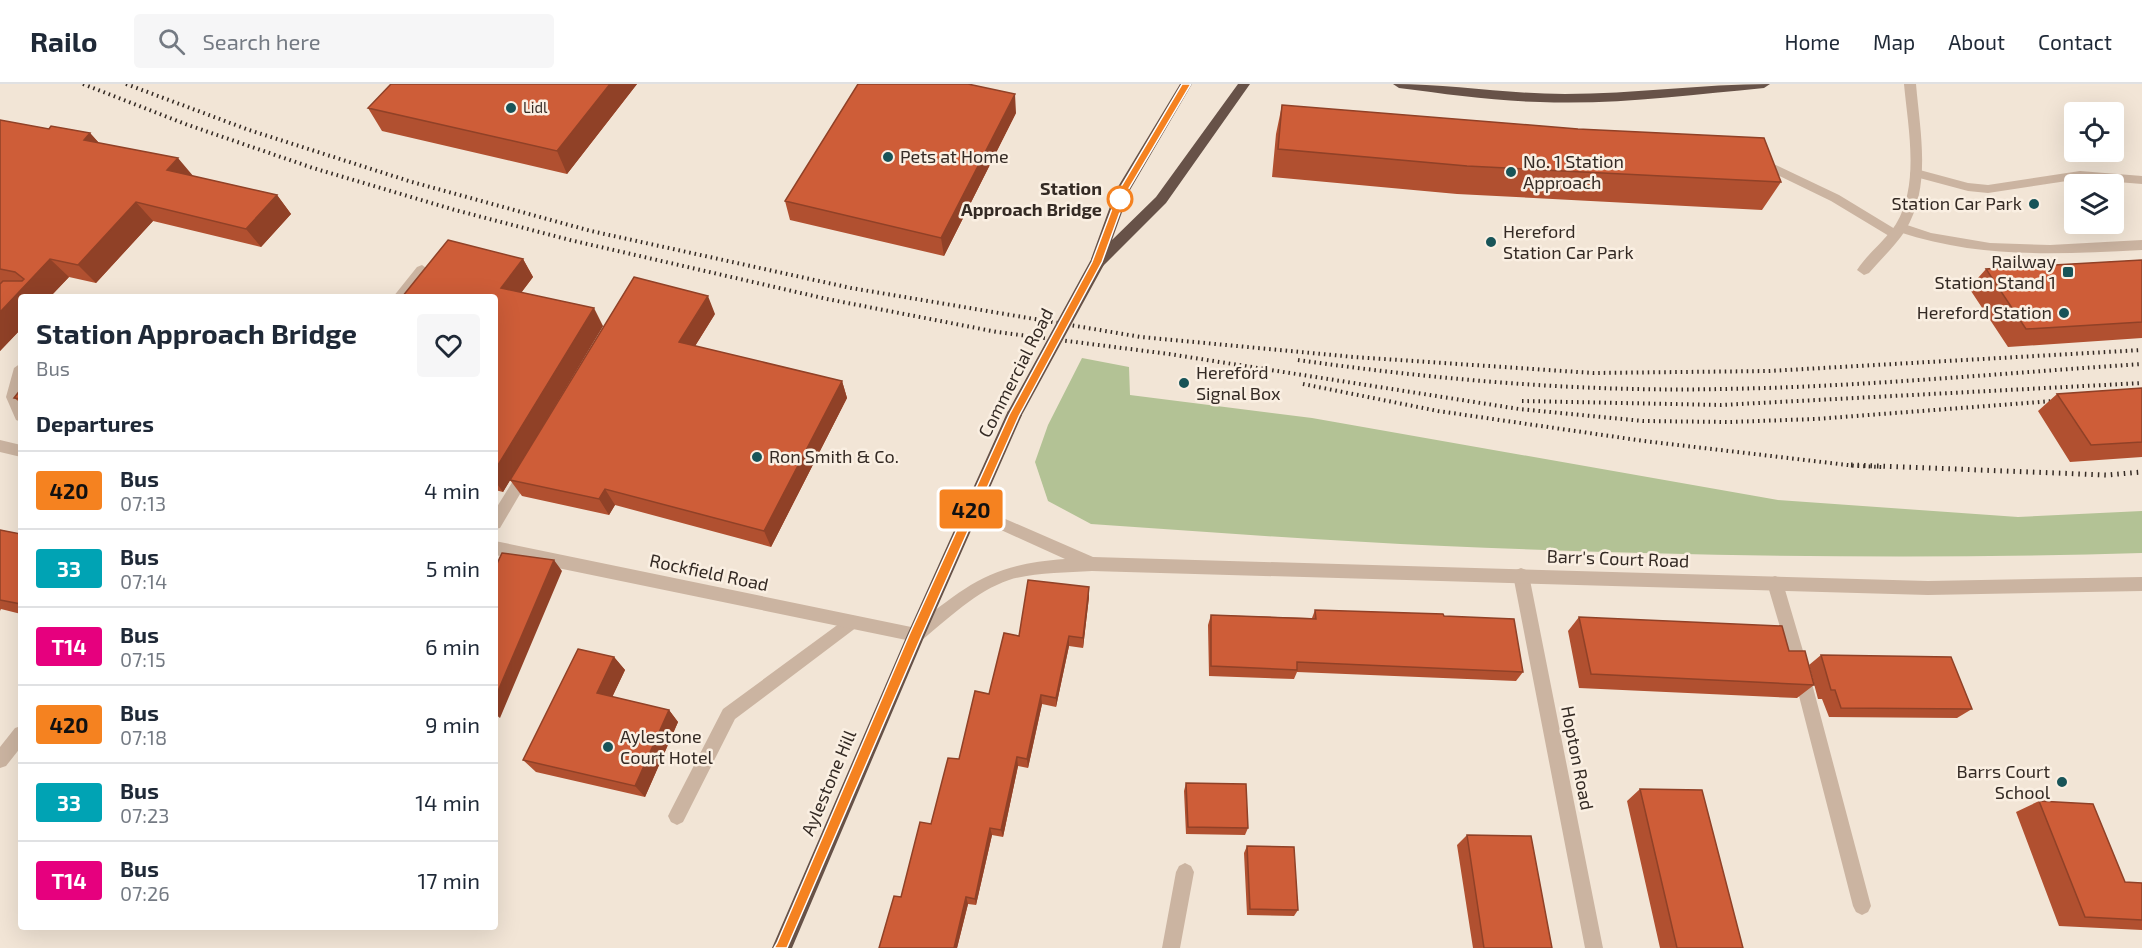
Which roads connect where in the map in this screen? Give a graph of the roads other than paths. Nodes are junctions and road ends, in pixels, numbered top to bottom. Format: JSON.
{"nodes":[{"id":1,"x":1186,"y":84,"type":"edge"},
{"id":2,"x":1244,"y":84,"type":"edge"},
{"id":3,"x":1399,"y":84,"type":"edge"},
{"id":4,"x":1764,"y":84,"type":"edge"},
{"id":5,"x":1910,"y":84,"type":"edge"},
{"id":6,"x":1745,"y":154,"type":"edge"},
{"id":7,"x":1916,"y":173,"type":"junction"},
{"id":8,"x":2142,"y":180,"type":"edge"},
{"id":9,"x":1898,"y":231,"type":"junction"},
{"id":10,"x":2142,"y":245,"type":"edge"},
{"id":11,"x":1097,"y":262,"type":"junction"},
{"id":12,"x":422,"y":270,"type":"edge"},
{"id":13,"x":1864,"y":270,"type":"dead end"},
{"id":14,"x":402,"y":294,"type":"edge"},
{"id":15,"x":18,"y":379,"type":"edge"},
{"id":16,"x":18,"y":410,"type":"edge"},
{"id":17,"x":0,"y":446,"type":"edge"},
{"id":18,"x":18,"y":450,"type":"edge"},
{"id":19,"x":531,"y":463,"type":"edge"},
{"id":20,"x":971,"y":510,"type":"junction"},
{"id":21,"x":498,"y":518,"type":"edge"},
{"id":22,"x":498,"y":549,"type":"edge"},
{"id":23,"x":1092,"y":564,"type":"junction"},
{"id":24,"x":1521,"y":575,"type":"junction"},
{"id":25,"x":1775,"y":583,"type":"junction"},
{"id":26,"x":2142,"y":584,"type":"edge"},
{"id":27,"x":852,"y":622,"type":"junction"},
{"id":28,"x":915,"y":635,"type":"junction"},
{"id":29,"x":18,"y":738,"type":"edge"},
{"id":30,"x":0,"y":760,"type":"edge"},
{"id":31,"x":677,"y":816,"type":"dead end"},
{"id":32,"x":1185,"y":872,"type":"dead end"},
{"id":33,"x":1862,"y":906,"type":"dead end"},
{"id":34,"x":782,"y":948,"type":"edge"},
{"id":35,"x":1171,"y":948,"type":"edge"},
{"id":36,"x":1594,"y":948,"type":"edge"}],
"edges":[{"from":1,"to":11,"type":"highway","name":"Commercial Road"},
{"from":2,"to":11,"type":"highway","name":"Commercial Road"},
{"from":3,"to":4,"type":"highway"},
{"from":5,"to":7,"type":"street"},
{"from":6,"to":9,"type":"street"},
{"from":7,"to":8,"type":"street"},
{"from":7,"to":9,"type":"street"},
{"from":9,"to":10,"type":"street"},
{"from":9,"to":13,"type":"street"},
{"from":11,"to":20,"type":"highway","name":"Commercial Road","bridge":true},
{"from":12,"to":14,"type":"street"},
{"from":15,"to":16,"type":"street"},
{"from":17,"to":18,"type":"street"},
{"from":19,"to":21,"type":"street"},
{"from":20,"to":23,"type":"street","name":"Barr's Court Road"},
{"from":20,"to":28,"type":"highway","name":"Commercial Road"},
{"from":22,"to":27,"type":"street","name":"Rockfield Road"},
{"from":23,"to":24,"type":"street","name":"Barr's Court Road"},
{"from":23,"to":28,"type":"street","name":"Barr's Court Road"},
{"from":24,"to":25,"type":"street","name":"Barr's Court Road"},
{"from":24,"to":36,"type":"street","name":"Hopton Road"},
{"from":25,"to":26,"type":"street","name":"Barr's Court Road"},
{"from":25,"to":33,"type":"street"},
{"from":27,"to":28,"type":"street","name":"Rockfield Road"},
{"from":27,"to":31,"type":"street"},
{"from":28,"to":34,"type":"highway","name":"Aylestone Hill"},
{"from":29,"to":30,"type":"street"},
{"from":32,"to":35,"type":"street"}]}
